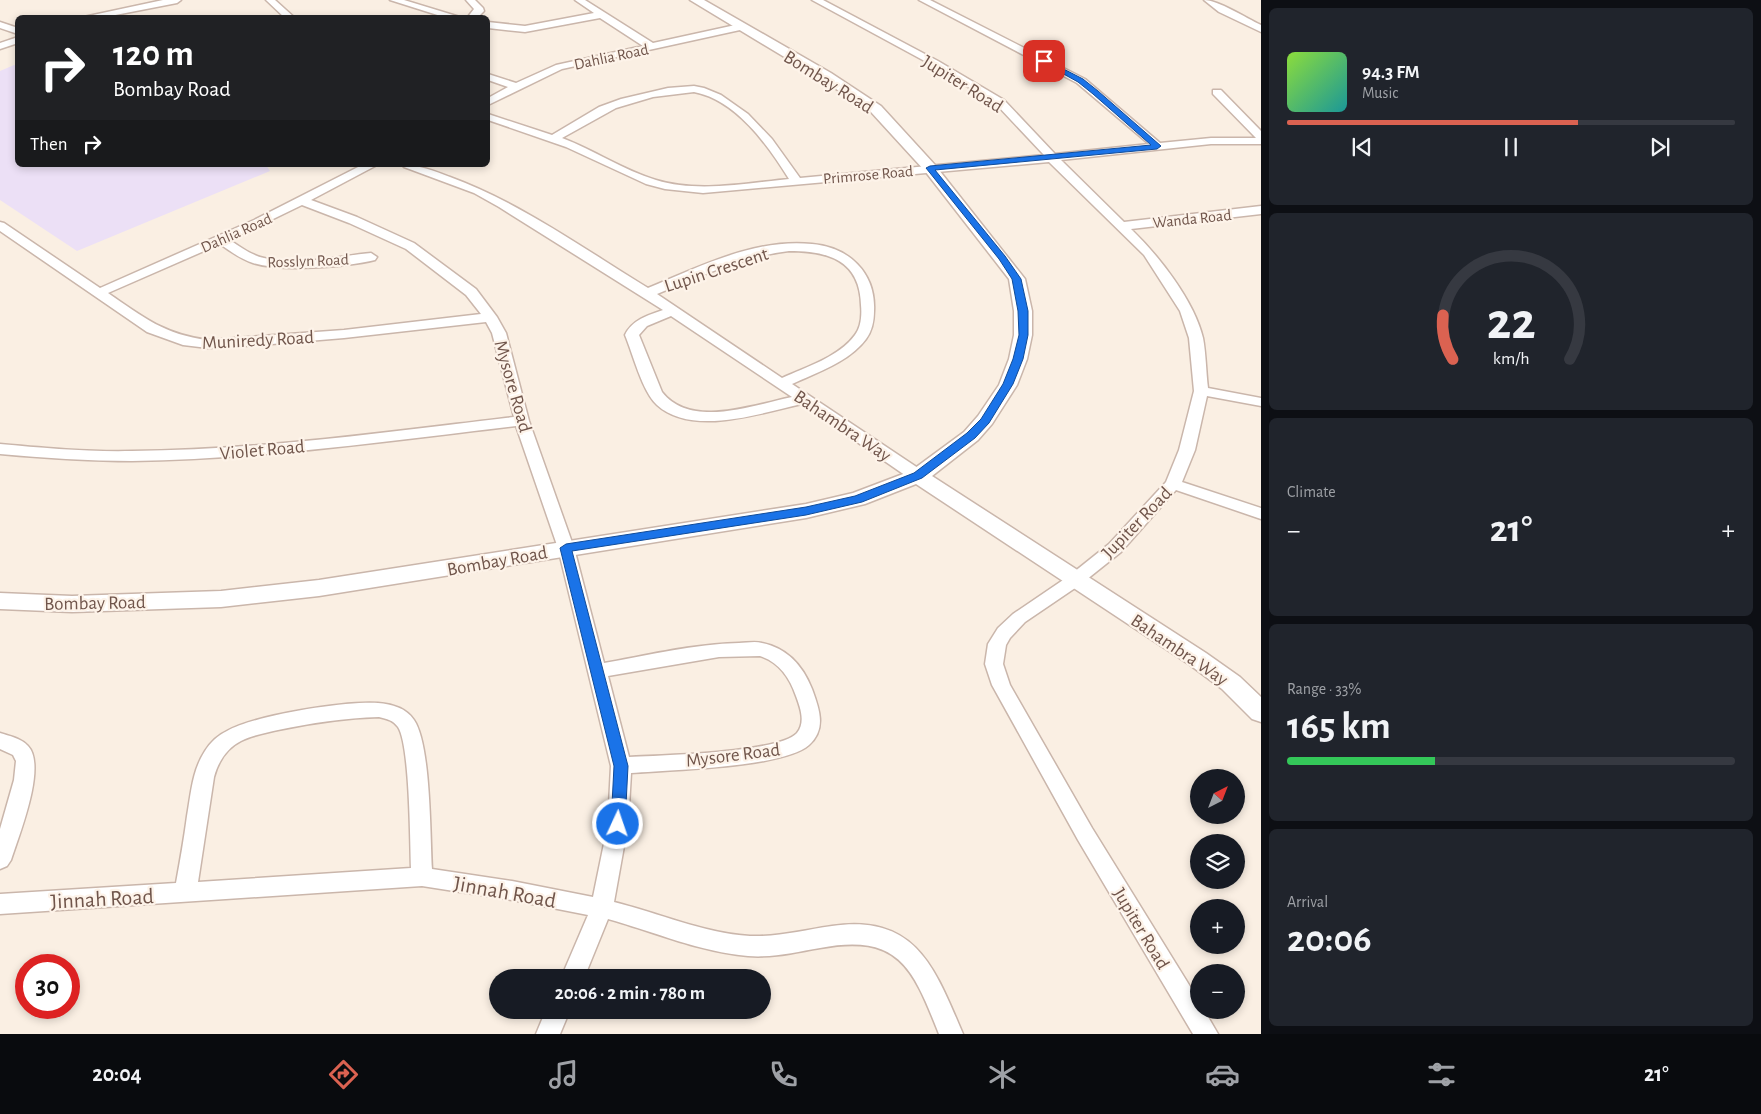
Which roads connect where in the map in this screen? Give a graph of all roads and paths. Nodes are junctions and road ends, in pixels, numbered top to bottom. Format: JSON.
{"nodes":[{"id":1,"x":177,"y":0,"type":"edge"},
{"id":2,"x":270,"y":0,"type":"edge"},
{"id":3,"x":394,"y":0,"type":"edge"},
{"id":4,"x":470,"y":0,"type":"edge"},
{"id":5,"x":579,"y":0,"type":"edge"},
{"id":6,"x":696,"y":0,"type":"edge"},
{"id":7,"x":816,"y":0,"type":"edge"},
{"id":8,"x":923,"y":0,"type":"edge"},
{"id":9,"x":1208,"y":0,"type":"edge"},
{"id":10,"x":99,"y":15,"type":"edge"},
{"id":11,"x":289,"y":15,"type":"edge"},
{"id":12,"x":448,"y":15,"type":"edge"},
{"id":13,"x":474,"y":15,"type":"edge"},
{"id":14,"x":600,"y":15,"type":"junction"},
{"id":15,"x":0,"y":24,"type":"edge"},
{"id":16,"x":490,"y":25,"type":"edge"},
{"id":17,"x":740,"y":27,"type":"junction"},
{"id":18,"x":1261,"y":29,"type":"edge"},
{"id":19,"x":15,"y":30,"type":"edge"},
{"id":20,"x":15,"y":41,"type":"edge"},
{"id":21,"x":0,"y":46,"type":"edge"},
{"id":22,"x":652,"y":47,"type":"junction"},
{"id":23,"x":490,"y":78,"type":"edge"},
{"id":24,"x":516,"y":86,"type":"junction"},
{"id":25,"x":1217,"y":92,"type":"dead end"},
{"id":26,"x":490,"y":101,"type":"edge"},
{"id":27,"x":490,"y":118,"type":"edge"},
{"id":28,"x":553,"y":139,"type":"junction"},
{"id":29,"x":1261,"y":139,"type":"edge"},
{"id":30,"x":1157,"y":146,"type":"junction"},
{"id":31,"x":1052,"y":158,"type":"junction"},
{"id":32,"x":367,"y":167,"type":"edge"},
{"id":33,"x":413,"y":167,"type":"edge"},
{"id":34,"x":930,"y":168,"type":"junction"},
{"id":35,"x":796,"y":180,"type":"junction"},
{"id":36,"x":303,"y":201,"type":"junction"},
{"id":37,"x":1261,"y":210,"type":"edge"},
{"id":38,"x":0,"y":226,"type":"edge"},
{"id":39,"x":1122,"y":226,"type":"junction"},
{"id":40,"x":221,"y":239,"type":"junction"},
{"id":41,"x":371,"y":256,"type":"dead end"},
{"id":42,"x":98,"y":292,"type":"junction"},
{"id":43,"x":646,"y":293,"type":"junction"},
{"id":44,"x":670,"y":311,"type":"junction"},
{"id":45,"x":490,"y":317,"type":"junction"},
{"id":46,"x":782,"y":384,"type":"junction"},
{"id":47,"x":1201,"y":391,"type":"junction"},
{"id":48,"x":805,"y":399,"type":"junction"},
{"id":49,"x":1261,"y":402,"type":"edge"},
{"id":50,"x":522,"y":421,"type":"junction"},
{"id":51,"x":0,"y":449,"type":"edge"},
{"id":52,"x":918,"y":476,"type":"junction"},
{"id":53,"x":1173,"y":484,"type":"junction"},
{"id":54,"x":1261,"y":514,"type":"edge"},
{"id":55,"x":566,"y":548,"type":"junction"},
{"id":56,"x":1075,"y":580,"type":"junction"},
{"id":57,"x":0,"y":601,"type":"edge"},
{"id":58,"x":597,"y":671,"type":"junction"},
{"id":59,"x":1261,"y":712,"type":"edge"},
{"id":60,"x":0,"y":741,"type":"edge"},
{"id":61,"x":621,"y":766,"type":"junction"},
{"id":62,"x":0,"y":860,"type":"edge"},
{"id":63,"x":422,"y":877,"type":"junction"},
{"id":64,"x":186,"y":893,"type":"junction"},
{"id":65,"x":0,"y":904,"type":"edge"},
{"id":66,"x":602,"y":908,"type":"junction"},
{"id":67,"x":576,"y":969,"type":"edge"},
{"id":68,"x":554,"y":1019,"type":"edge"},
{"id":69,"x":548,"y":1034,"type":"edge"},
{"id":70,"x":951,"y":1034,"type":"edge"},
{"id":71,"x":1206,"y":1034,"type":"edge"}],
"edges":[{"from":1,"to":10,"type":"street"},
{"from":2,"to":11,"type":"street"},
{"from":3,"to":12,"type":"street"},
{"from":4,"to":13,"type":"street"},
{"from":5,"to":14,"type":"street"},
{"from":6,"to":17,"type":"street","name":"Bombay Road"},
{"from":7,"to":31,"type":"street","name":"Jupiter Road"},
{"from":8,"to":30,"type":"street"},
{"from":9,"to":18,"type":"street"},
{"from":14,"to":16,"type":"street"},
{"from":14,"to":22,"type":"street"},
{"from":15,"to":19,"type":"street"},
{"from":17,"to":22,"type":"street","name":"Dahlia Road"},
{"from":17,"to":34,"type":"street","name":"Bombay Road"},
{"from":20,"to":21,"type":"street"},
{"from":22,"to":24,"type":"street","name":"Dahlia Road"},
{"from":23,"to":24,"type":"street"},
{"from":24,"to":26,"type":"street","name":"Dahlia Road"},
{"from":25,"to":29,"type":"street"},
{"from":27,"to":28,"type":"street","name":"Primrose Road"},
{"from":28,"to":35,"type":"street","name":"Primrose Road"},
{"from":28,"to":35,"type":"street"},
{"from":29,"to":30,"type":"street","name":"Primrose Road"},
{"from":30,"to":31,"type":"street","name":"Primrose Road"},
{"from":31,"to":34,"type":"street","name":"Primrose Road"},
{"from":31,"to":39,"type":"street","name":"Jupiter Road"},
{"from":32,"to":36,"type":"street","name":"Dahlia Road"},
{"from":33,"to":43,"type":"street","name":"Bahambra Way"},
{"from":34,"to":35,"type":"street","name":"Primrose Road"},
{"from":34,"to":52,"type":"street","name":"Bombay Road"},
{"from":36,"to":40,"type":"street","name":"Dahlia Road"},
{"from":36,"to":45,"type":"street","name":"Mysore Road"},
{"from":37,"to":39,"type":"street","name":"Wanda Road"},
{"from":38,"to":42,"type":"street","name":"Muniredy Road"},
{"from":39,"to":47,"type":"street","name":"Jupiter Road"},
{"from":40,"to":41,"type":"street","name":"Rosslyn Road"},
{"from":40,"to":42,"type":"street","name":"Dahlia Road"},
{"from":42,"to":45,"type":"street","name":"Muniredy Road"},
{"from":43,"to":44,"type":"street","name":"Bahambra Way"},
{"from":43,"to":46,"type":"street","name":"Lupin Crescent"},
{"from":44,"to":46,"type":"street","name":"Bahambra Way"},
{"from":44,"to":48,"type":"street","name":"Lupin Crescent"},
{"from":45,"to":50,"type":"street","name":"Mysore Road"},
{"from":46,"to":48,"type":"street","name":"Bahambra Way"},
{"from":47,"to":49,"type":"street"},
{"from":47,"to":53,"type":"street","name":"Jupiter Road"},
{"from":48,"to":52,"type":"street","name":"Bahambra Way"},
{"from":50,"to":51,"type":"street","name":"Violet Road"},
{"from":50,"to":55,"type":"street","name":"Mysore Road"},
{"from":52,"to":55,"type":"street","name":"Bombay Road"},
{"from":52,"to":56,"type":"street","name":"Bahambra Way"},
{"from":53,"to":54,"type":"street"},
{"from":53,"to":56,"type":"street","name":"Jupiter Road"},
{"from":55,"to":57,"type":"street","name":"Bombay Road"},
{"from":55,"to":58,"type":"street","name":"Mysore Road"},
{"from":56,"to":59,"type":"street","name":"Bahambra Way"},
{"from":56,"to":71,"type":"street","name":"Jupiter Road"},
{"from":58,"to":61,"type":"street","name":"Mysore Road"},
{"from":58,"to":61,"type":"street","name":"Mysore Road"},
{"from":60,"to":62,"type":"street"},
{"from":61,"to":66,"type":"street","name":"Mysore Road"},
{"from":63,"to":64,"type":"street","name":"Jinnah Road"},
{"from":63,"to":64,"type":"street"},
{"from":63,"to":66,"type":"street","name":"Jinnah Road"},
{"from":64,"to":65,"type":"street","name":"Jinnah Road"},
{"from":66,"to":67,"type":"street","name":"Mysore Road"},
{"from":66,"to":70,"type":"street","name":"Jinnah Road"},
{"from":68,"to":69,"type":"street"}]}
